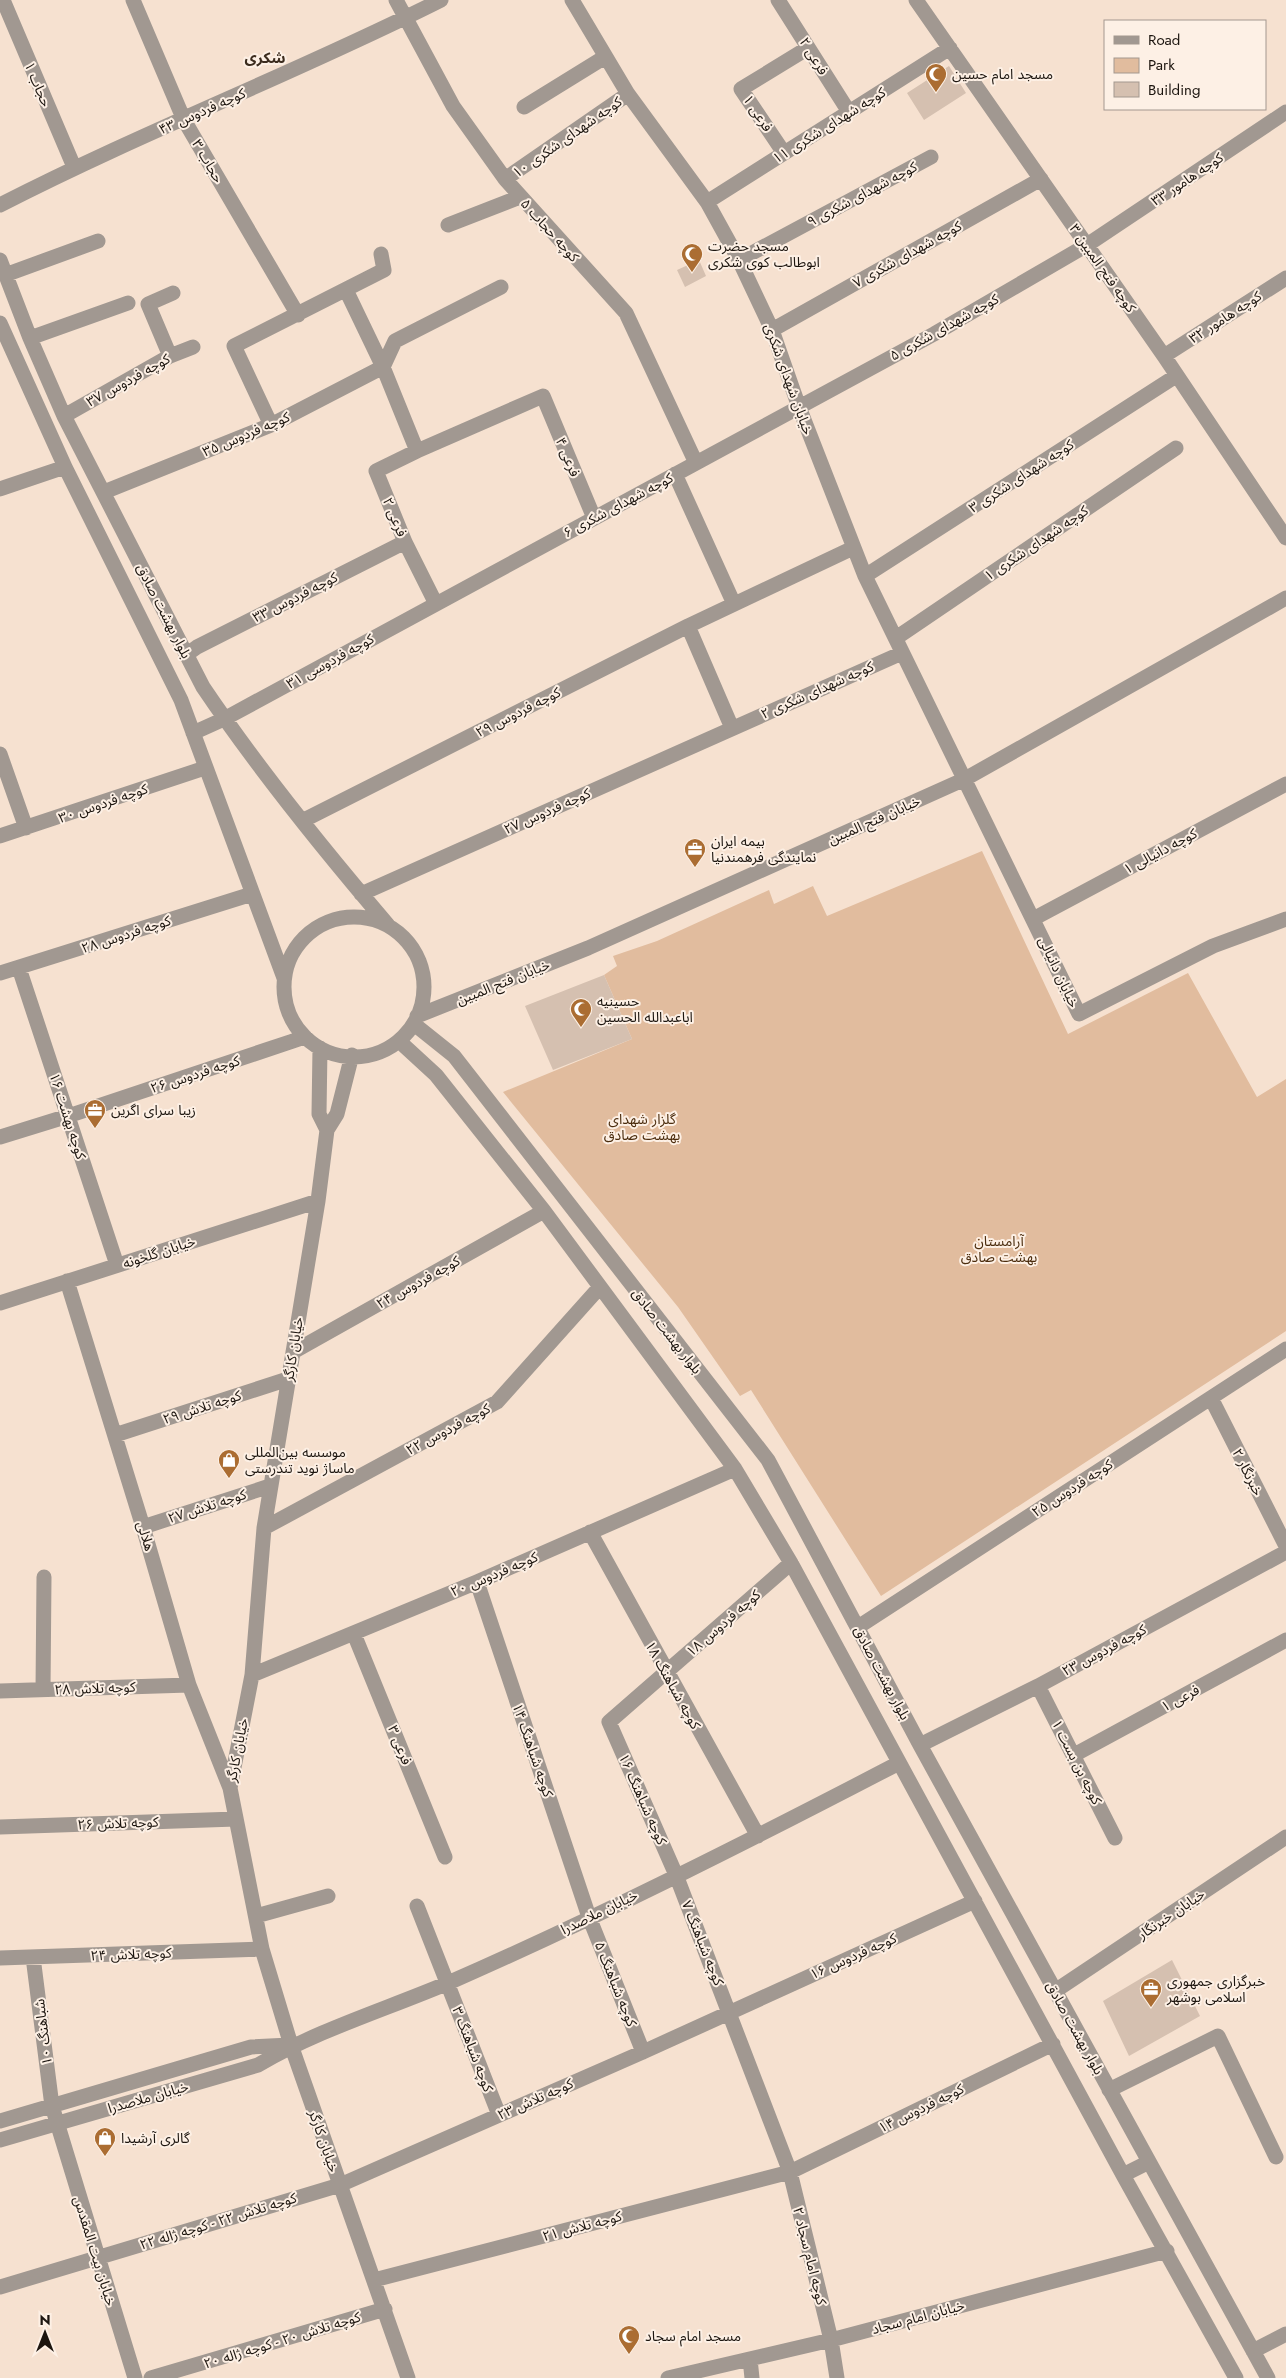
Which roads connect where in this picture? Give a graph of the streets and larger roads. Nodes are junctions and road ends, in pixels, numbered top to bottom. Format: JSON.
{"nodes":[{"id":1,"x":2,"y":0,"type":"edge"},
{"id":2,"x":133,"y":0,"type":"edge"},
{"id":3,"x":396,"y":0,"type":"edge"},
{"id":4,"x":441,"y":0,"type":"edge"},
{"id":5,"x":572,"y":0,"type":"edge"},
{"id":6,"x":778,"y":0,"type":"edge"},
{"id":7,"x":916,"y":0,"type":"edge"},
{"id":8,"x":404,"y":18,"type":"junction"},
{"id":9,"x":808,"y":48,"type":"junction"},
{"id":10,"x":950,"y":48,"type":"junction"},
{"id":11,"x":605,"y":57,"type":"junction"},
{"id":12,"x":628,"y":94,"type":"junction"},
{"id":13,"x":524,"y":107,"type":"dead end"},
{"id":14,"x":849,"y":112,"type":"junction"},
{"id":15,"x":1286,"y":112,"type":"edge"},
{"id":16,"x":184,"y":120,"type":"junction"},
{"id":17,"x":784,"y":153,"type":"junction"},
{"id":18,"x":931,"y":157,"type":"dead end"},
{"id":19,"x":74,"y":167,"type":"junction"},
{"id":20,"x":505,"y":179,"type":"junction"},
{"id":21,"x":1041,"y":179,"type":"junction"},
{"id":22,"x":520,"y":197,"type":"junction"},
{"id":23,"x":707,"y":202,"type":"junction"},
{"id":24,"x":0,"y":205,"type":"edge"},
{"id":25,"x":448,"y":225,"type":"dead end"},
{"id":26,"x":98,"y":240,"type":"dead end"},
{"id":27,"x":1087,"y":245,"type":"junction"},
{"id":28,"x":381,"y":254,"type":"dead end"},
{"id":29,"x":0,"y":260,"type":"edge"},
{"id":30,"x":739,"y":260,"type":"junction"},
{"id":31,"x":5,"y":275,"type":"junction"},
{"id":32,"x":1285,"y":281,"type":"edge"},
{"id":33,"x":501,"y":287,"type":"dead end"},
{"id":34,"x":346,"y":290,"type":"junction"},
{"id":35,"x":172,"y":293,"type":"dead end"},
{"id":36,"x":128,"y":304,"type":"dead end"},
{"id":37,"x":298,"y":315,"type":"junction"},
{"id":38,"x":0,"y":323,"type":"edge"},
{"id":39,"x":772,"y":330,"type":"junction"},
{"id":40,"x":30,"y":338,"type":"junction"},
{"id":41,"x":4,"y":341,"type":"edge"},
{"id":42,"x":193,"y":347,"type":"dead end"},
{"id":43,"x":170,"y":356,"type":"junction"},
{"id":44,"x":1164,"y":356,"type":"junction"},
{"id":45,"x":383,"y":367,"type":"junction"},
{"id":46,"x":1176,"y":376,"type":"junction"},
{"id":47,"x":799,"y":407,"type":"junction"},
{"id":48,"x":64,"y":416,"type":"junction"},
{"id":49,"x":271,"y":425,"type":"junction"},
{"id":50,"x":1176,"y":448,"type":"dead end"},
{"id":51,"x":417,"y":450,"type":"junction"},
{"id":52,"x":696,"y":463,"type":"junction"},
{"id":53,"x":65,"y":467,"type":"junction"},
{"id":54,"x":675,"y":474,"type":"junction"},
{"id":55,"x":0,"y":489,"type":"edge"},
{"id":56,"x":104,"y":492,"type":"junction"},
{"id":57,"x":594,"y":518,"type":"junction"},
{"id":58,"x":1286,"y":538,"type":"edge"},
{"id":59,"x":405,"y":542,"type":"junction"},
{"id":60,"x":853,"y":548,"type":"junction"},
{"id":61,"x":865,"y":576,"type":"junction"},
{"id":62,"x":1286,"y":598,"type":"edge"},
{"id":63,"x":436,"y":604,"type":"junction"},
{"id":64,"x":734,"y":604,"type":"junction"},
{"id":65,"x":688,"y":626,"type":"junction"},
{"id":66,"x":899,"y":646,"type":"junction"},
{"id":67,"x":186,"y":655,"type":"junction"},
{"id":68,"x":224,"y":719,"type":"junction"},
{"id":69,"x":732,"y":728,"type":"junction"},
{"id":70,"x":192,"y":733,"type":"junction"},
{"id":71,"x":0,"y":754,"type":"edge"},
{"id":72,"x":205,"y":768,"type":"junction"},
{"id":73,"x":964,"y":779,"type":"junction"},
{"id":74,"x":1286,"y":784,"type":"edge"},
{"id":75,"x":302,"y":820,"type":"junction"},
{"id":76,"x":26,"y":828,"type":"junction"},
{"id":77,"x":0,"y":836,"type":"edge"},
{"id":78,"x":252,"y":894,"type":"junction"},
{"id":79,"x":361,"y":894,"type":"junction"},
{"id":80,"x":1033,"y":918,"type":"junction"},
{"id":81,"x":1286,"y":919,"type":"edge"},
{"id":82,"x":388,"y":925,"type":"junction"},
{"id":83,"x":19,"y":968,"type":"junction"},
{"id":84,"x":0,"y":974,"type":"edge"},
{"id":85,"x":284,"y":978,"type":"junction"},
{"id":86,"x":415,"y":1020,"type":"junction"},
{"id":87,"x":305,"y":1037,"type":"junction"},
{"id":88,"x":398,"y":1041,"type":"junction"},
{"id":89,"x":320,"y":1048,"type":"junction"},
{"id":90,"x":352,"y":1056,"type":"junction"},
{"id":91,"x":68,"y":1116,"type":"junction"},
{"id":92,"x":327,"y":1130,"type":"junction"},
{"id":93,"x":0,"y":1136,"type":"edge"},
{"id":94,"x":318,"y":1201,"type":"junction"},
{"id":95,"x":544,"y":1212,"type":"junction"},
{"id":96,"x":118,"y":1265,"type":"junction"},
{"id":97,"x":68,"y":1281,"type":"junction"},
{"id":98,"x":599,"y":1288,"type":"junction"},
{"id":99,"x":0,"y":1303,"type":"edge"},
{"id":100,"x":1286,"y":1349,"type":"edge"},
{"id":101,"x":293,"y":1352,"type":"junction"},
{"id":102,"x":288,"y":1379,"type":"junction"},
{"id":103,"x":1210,"y":1398,"type":"junction"},
{"id":104,"x":115,"y":1435,"type":"junction"},
{"id":105,"x":735,"y":1469,"type":"junction"},
{"id":106,"x":270,"y":1486,"type":"junction"},
{"id":107,"x":143,"y":1527,"type":"junction"},
{"id":108,"x":264,"y":1528,"type":"junction"},
{"id":109,"x":590,"y":1532,"type":"junction"},
{"id":110,"x":1286,"y":1546,"type":"edge"},
{"id":111,"x":1286,"y":1552,"type":"edge"},
{"id":112,"x":791,"y":1563,"type":"junction"},
{"id":113,"x":44,"y":1577,"type":"dead end"},
{"id":114,"x":477,"y":1582,"type":"junction"},
{"id":115,"x":858,"y":1627,"type":"junction"},
{"id":116,"x":354,"y":1634,"type":"junction"},
{"id":117,"x":1286,"y":1640,"type":"edge"},
{"id":118,"x":666,"y":1673,"type":"junction"},
{"id":119,"x":252,"y":1675,"type":"junction"},
{"id":120,"x":189,"y":1685,"type":"junction"},
{"id":121,"x":1038,"y":1686,"type":"junction"},
{"id":122,"x":44,"y":1690,"type":"junction"},
{"id":123,"x":0,"y":1691,"type":"edge"},
{"id":124,"x":609,"y":1722,"type":"joint"},
{"id":125,"x":920,"y":1745,"type":"junction"},
{"id":126,"x":1074,"y":1755,"type":"junction"},
{"id":127,"x":899,"y":1763,"type":"junction"},
{"id":128,"x":230,"y":1788,"type":"junction"},
{"id":129,"x":236,"y":1819,"type":"junction"},
{"id":130,"x":0,"y":1827,"type":"edge"},
{"id":131,"x":758,"y":1836,"type":"junction"},
{"id":132,"x":1286,"y":1837,"type":"edge"},
{"id":133,"x":1115,"y":1838,"type":"dead end"},
{"id":134,"x":445,"y":1857,"type":"dead end"},
{"id":135,"x":676,"y":1875,"type":"junction"},
{"id":136,"x":328,"y":1896,"type":"dead end"},
{"id":137,"x":975,"y":1901,"type":"junction"},
{"id":138,"x":418,"y":1906,"type":"dead end"},
{"id":139,"x":256,"y":1916,"type":"junction"},
{"id":140,"x":589,"y":1917,"type":"junction"},
{"id":141,"x":262,"y":1949,"type":"junction"},
{"id":142,"x":34,"y":1957,"type":"junction"},
{"id":143,"x":0,"y":1958,"type":"edge"},
{"id":144,"x":447,"y":1983,"type":"junction"},
{"id":145,"x":1055,"y":1991,"type":"junction"},
{"id":146,"x":730,"y":2012,"type":"junction"},
{"id":147,"x":1053,"y":2044,"type":"junction"},
{"id":148,"x":291,"y":2046,"type":"junction"},
{"id":149,"x":643,"y":2052,"type":"junction"},
{"id":150,"x":1109,"y":2090,"type":"junction"},
{"id":151,"x":52,"y":2106,"type":"junction"},
{"id":152,"x":499,"y":2115,"type":"junction"},
{"id":153,"x":0,"y":2121,"type":"edge"},
{"id":154,"x":56,"y":2123,"type":"junction"},
{"id":155,"x":0,"y":2140,"type":"edge"},
{"id":156,"x":1276,"y":2157,"type":"dead end"},
{"id":157,"x":1149,"y":2162,"type":"junction"},
{"id":158,"x":790,"y":2172,"type":"junction"},
{"id":159,"x":1123,"y":2175,"type":"junction"},
{"id":160,"x":340,"y":2185,"type":"junction"},
{"id":161,"x":1167,"y":2251,"type":"junction"},
{"id":162,"x":97,"y":2258,"type":"junction"},
{"id":163,"x":374,"y":2280,"type":"junction"},
{"id":164,"x":0,"y":2287,"type":"edge"},
{"id":165,"x":384,"y":2309,"type":"junction"},
{"id":166,"x":1286,"y":2334,"type":"edge"},
{"id":167,"x":831,"y":2340,"type":"junction"},
{"id":168,"x":1253,"y":2351,"type":"junction"},
{"id":169,"x":750,"y":2359,"type":"junction"},
{"id":170,"x":135,"y":2378,"type":"edge"},
{"id":171,"x":151,"y":2378,"type":"edge"},
{"id":172,"x":408,"y":2378,"type":"edge"},
{"id":173,"x":668,"y":2378,"type":"edge"},
{"id":174,"x":752,"y":2378,"type":"edge"},
{"id":175,"x":837,"y":2378,"type":"edge"},
{"id":176,"x":1236,"y":2378,"type":"edge"},
{"id":177,"x":1268,"y":2378,"type":"edge"}],
"edges":[{"from":1,"to":19,"type":"street","name":"حجاب ۱"},
{"from":2,"to":16,"type":"street","name":"حجاب ۳"},
{"from":3,"to":8,"type":"street","name":"کوچه حجاب ۵"},
{"from":4,"to":8,"type":"street","name":"کوچه فردوس ۴۳"},
{"from":5,"to":11,"type":"street","name":"خیابان شهدای شکری"},
{"from":6,"to":9,"type":"street","name":"فرعی ۲"},
{"from":7,"to":10,"type":"street","name":"کوچه فتح المبین ۳"},
{"from":8,"to":16,"type":"street","name":"کوچه فردوس ۴۳"},
{"from":8,"to":20,"type":"street","name":"کوچه حجاب ۵"},
{"from":9,"to":14,"type":"street","name":"فرعی ۲"},
{"from":9,"to":17,"type":"street","name":"فرعی ۱"},
{"from":10,"to":14,"type":"street","name":"کوچه شهدای شکری ۱۱"},
{"from":10,"to":21,"type":"street","name":"کوچه فتح المبین ۳"},
{"from":11,"to":12,"type":"street","name":"خیابان شهدای شکری"},
{"from":11,"to":13,"type":"street"},
{"from":12,"to":20,"type":"street","name":"کوچه شهدای شکری ۱۰"},
{"from":12,"to":23,"type":"street","name":"خیابان شهدای شکری"},
{"from":14,"to":17,"type":"street","name":"کوچه شهدای شکری ۱۱"},
{"from":15,"to":27,"type":"street","name":"کوچه هامور ۳۳"},
{"from":16,"to":19,"type":"street","name":"کوچه فردوس ۴۳"},
{"from":16,"to":37,"type":"street","name":"حجاب ۳"},
{"from":17,"to":23,"type":"street","name":"کوچه شهدای شکری ۱۱"},
{"from":18,"to":30,"type":"street","name":"کوچه شهدای شکری ۹"},
{"from":19,"to":24,"type":"street","name":"کوچه فردوس ۴۳"},
{"from":20,"to":22,"type":"street","name":"کوچه حجاب ۵"},
{"from":21,"to":27,"type":"street","name":"کوچه فتح المبین ۳"},
{"from":21,"to":39,"type":"street","name":"کوچه شهدای شکری ۷"},
{"from":22,"to":25,"type":"street"},
{"from":22,"to":52,"type":"street","name":"کوچه حجاب ۵"},
{"from":23,"to":30,"type":"street","name":"خیابان شهدای شکری"},
{"from":26,"to":31,"type":"street"},
{"from":27,"to":44,"type":"street","name":"کوچه فتح المبین ۳"},
{"from":27,"to":47,"type":"street","name":"کوچه شهدای شکری ۵"},
{"from":28,"to":34,"type":"street"},
{"from":29,"to":31,"type":"street","name":"بلوار بهشت صادق"},
{"from":30,"to":39,"type":"street","name":"خیابان شهدای شکری"},
{"from":31,"to":40,"type":"street","name":"بلوار بهشت صادق"},
{"from":32,"to":44,"type":"street","name":"کوچه هامور ۳۲"},
{"from":33,"to":45,"type":"street"},
{"from":34,"to":37,"type":"street"},
{"from":34,"to":45,"type":"street"},
{"from":35,"to":43,"type":"street"},
{"from":36,"to":40,"type":"street"},
{"from":37,"to":49,"type":"street"},
{"from":38,"to":41,"type":"street","name":"بلوار بهشت صادق"},
{"from":39,"to":47,"type":"street","name":"خیابان شهدای شکری"},
{"from":40,"to":48,"type":"street","name":"بلوار بهشت صادق"},
{"from":41,"to":53,"type":"street","name":"بلوار بهشت صادق"},
{"from":42,"to":43,"type":"street","name":"کوچه فردوس ۳۷"},
{"from":43,"to":48,"type":"street","name":"کوچه فردوس ۳۷"},
{"from":44,"to":46,"type":"street","name":"کوچه فتح المبین ۳"},
{"from":45,"to":49,"type":"street","name":"کوچه فردوس ۳۵"},
{"from":45,"to":51,"type":"street"},
{"from":46,"to":58,"type":"street","name":"کوچه فتح المبین ۳"},
{"from":46,"to":61,"type":"street","name":"کوچه شهدای شکری ۳"},
{"from":47,"to":52,"type":"street","name":"کوچه شهدای شکری ۶"},
{"from":47,"to":60,"type":"street","name":"خیابان شهدای شکری"},
{"from":48,"to":56,"type":"street","name":"بلوار بهشت صادق"},
{"from":49,"to":56,"type":"street","name":"کوچه فردوس ۳۵"},
{"from":50,"to":66,"type":"street","name":"کوچه شهدای شکری ۱"},
{"from":51,"to":57,"type":"street","name":"فرعی ۴"},
{"from":51,"to":59,"type":"street","name":"فرعی ۲"},
{"from":52,"to":54,"type":"street","name":"کوچه شهدای شکری ۶"},
{"from":53,"to":55,"type":"street"},
{"from":53,"to":70,"type":"street","name":"بلوار بهشت صادق"},
{"from":54,"to":57,"type":"street","name":"کوچه شهدای شکری ۶"},
{"from":54,"to":64,"type":"street"},
{"from":56,"to":67,"type":"street","name":"بلوار بهشت صادق"},
{"from":57,"to":63,"type":"street","name":"کوچه شهدای شکری ۶"},
{"from":59,"to":63,"type":"street","name":"فرعی ۲"},
{"from":59,"to":67,"type":"street","name":"کوچه فردوس ۳۳"},
{"from":60,"to":61,"type":"street","name":"خیابان شهدای شکری"},
{"from":60,"to":64,"type":"street","name":"کوچه فردوس ۲۹"},
{"from":61,"to":66,"type":"street","name":"خیابان شهدای شکری"},
{"from":62,"to":73,"type":"street","name":"خیابان فتح المبین"},
{"from":63,"to":68,"type":"street","name":"کوچه فردوسی ۳۱"},
{"from":64,"to":65,"type":"street","name":"کوچه فردوس ۲۹"},
{"from":65,"to":69,"type":"street"},
{"from":65,"to":75,"type":"street","name":"کوچه فردوس ۲۹"},
{"from":66,"to":69,"type":"street","name":"کوچه شهدای شکری ۲"},
{"from":66,"to":73,"type":"street","name":"خیابان شهدای شکری"},
{"from":67,"to":68,"type":"street","name":"بلوار بهشت صادق"},
{"from":68,"to":70,"type":"street","name":"کوچه فردوسی ۳۱"},
{"from":68,"to":75,"type":"street","name":"بلوار بهشت صادق"},
{"from":69,"to":79,"type":"street","name":"کوچه فردوس ۲۷"},
{"from":70,"to":72,"type":"street","name":"بلوار بهشت صادق"},
{"from":71,"to":76,"type":"street"},
{"from":72,"to":76,"type":"street","name":"کوچه فردوس ۳۰"},
{"from":72,"to":78,"type":"street","name":"بلوار بهشت صادق"},
{"from":73,"to":80,"type":"street","name":"خیابان دانیالی"},
{"from":73,"to":86,"type":"street","name":"خیابان فتح المبین"},
{"from":74,"to":80,"type":"street","name":"کوچه دانیالی ۱"},
{"from":75,"to":79,"type":"street","name":"بلوار بهشت صادق"},
{"from":76,"to":77,"type":"street","name":"کوچه فردوس ۳۰"},
{"from":78,"to":83,"type":"street","name":"کوچه فردوس ۲۸"},
{"from":78,"to":85,"type":"street","name":"بلوار بهشت صادق"},
{"from":79,"to":82,"type":"street","name":"بلوار بهشت صادق"},
{"from":80,"to":81,"type":"street","name":"خیابان دانیالی"},
{"from":82,"to":85,"type":"street"},
{"from":82,"to":86,"type":"street"},
{"from":83,"to":84,"type":"street","name":"کوچه فردوس ۲۸"},
{"from":83,"to":91,"type":"street","name":"کوچه بهشت ۱۶"},
{"from":85,"to":87,"type":"street"},
{"from":86,"to":88,"type":"street"},
{"from":86,"to":115,"type":"street","name":"بلوار بهشت صادق"},
{"from":87,"to":89,"type":"street"},
{"from":87,"to":91,"type":"street","name":"کوچه فردوس ۲۶"},
{"from":88,"to":90,"type":"street"},
{"from":88,"to":95,"type":"street","name":"بلوار بهشت صادق"},
{"from":89,"to":90,"type":"street"},
{"from":89,"to":92,"type":"street","name":"خیابان کارگر"},
{"from":90,"to":92,"type":"street","name":"خیابان کارگر"},
{"from":91,"to":93,"type":"street","name":"کوچه فردوس ۲۶"},
{"from":91,"to":96,"type":"street","name":"کوچه بهشت ۱۶"},
{"from":92,"to":94,"type":"street","name":"خیابان کارگر"},
{"from":94,"to":96,"type":"street","name":"خیابان گلخونه"},
{"from":94,"to":101,"type":"street","name":"خیابان کارگر"},
{"from":95,"to":98,"type":"street","name":"بلوار بهشت صادق"},
{"from":95,"to":101,"type":"street","name":"کوچه فردوس ۲۴"},
{"from":96,"to":97,"type":"street","name":"خیابان گلخونه"},
{"from":97,"to":99,"type":"street","name":"خیابان گلخونه"},
{"from":97,"to":104,"type":"street","name":"هلالی"},
{"from":98,"to":105,"type":"street","name":"بلوار بهشت صادق"},
{"from":98,"to":108,"type":"street","name":"کوچه فردوس ۲۲"},
{"from":100,"to":103,"type":"street","name":"کوچه فردوس ۲۵"},
{"from":101,"to":102,"type":"street","name":"خیابان کارگر"},
{"from":102,"to":104,"type":"street","name":"کوچه تلاش ۲۹"},
{"from":102,"to":106,"type":"street","name":"خیابان کارگر"},
{"from":103,"to":110,"type":"street","name":"خبرنگار ۲"},
{"from":103,"to":115,"type":"street","name":"کوچه فردوس ۲۵"},
{"from":104,"to":107,"type":"street","name":"هلالی"},
{"from":105,"to":109,"type":"street","name":"کوچه فردوس ۲۰"},
{"from":105,"to":112,"type":"street","name":"بلوار بهشت صادق"},
{"from":106,"to":107,"type":"street","name":"کوچه تلاش ۲۷"},
{"from":106,"to":108,"type":"street","name":"خیابان کارگر"},
{"from":107,"to":120,"type":"street","name":"هلالی"},
{"from":108,"to":119,"type":"street","name":"خیابان کارگر"},
{"from":109,"to":114,"type":"street","name":"کوچه فردوس ۲۰"},
{"from":109,"to":118,"type":"street","name":"کوچه شباهنگ ۱۸"},
{"from":111,"to":121,"type":"street","name":"کوچه فردوس ۲۳"},
{"from":112,"to":118,"type":"street","name":"کوچه فردوس ۱۸"},
{"from":112,"to":127,"type":"street","name":"بلوار بهشت صادق"},
{"from":113,"to":122,"type":"street"},
{"from":114,"to":116,"type":"street","name":"کوچه فردوس ۲۰"},
{"from":114,"to":140,"type":"street","name":"کوچه شباهنگ ۱۴"},
{"from":115,"to":125,"type":"street","name":"بلوار بهشت صادق"},
{"from":116,"to":119,"type":"street","name":"کوچه فردوس ۲۰"},
{"from":116,"to":134,"type":"street","name":"فرعی ۳"},
{"from":117,"to":126,"type":"street","name":"فرعی ۱"},
{"from":118,"to":124,"type":"street","name":"کوچه فردوس ۱۸"},
{"from":118,"to":131,"type":"street","name":"کوچه شباهنگ ۱۸"},
{"from":119,"to":128,"type":"street","name":"خیابان کارگر"},
{"from":120,"to":122,"type":"street","name":"کوچه تلاش ۲۸"},
{"from":120,"to":128,"type":"street","name":"هلالی"},
{"from":121,"to":125,"type":"street","name":"کوچه فردوس ۲۳"},
{"from":121,"to":126,"type":"street","name":"کوچه بن بست ۱"},
{"from":122,"to":123,"type":"street","name":"کوچه تلاش ۲۸"},
{"from":124,"to":135,"type":"street","name":"کوچه شباهنگ ۱۶"},
{"from":125,"to":145,"type":"street","name":"بلوار بهشت صادق"},
{"from":126,"to":133,"type":"street","name":"کوچه بن بست ۱"},
{"from":127,"to":131,"type":"street","name":"خیابان ملاصدرا"},
{"from":127,"to":137,"type":"street","name":"بلوار بهشت صادق"},
{"from":128,"to":129,"type":"street","name":"خیابان کارگر"},
{"from":129,"to":130,"type":"street","name":"کوچه تلاش ۲۶"},
{"from":129,"to":139,"type":"street","name":"خیابان کارگر"},
{"from":131,"to":135,"type":"street","name":"خیابان ملاصدرا"},
{"from":132,"to":145,"type":"street","name":"خیابان خبرنگار"},
{"from":135,"to":140,"type":"street","name":"خیابان ملاصدرا"},
{"from":135,"to":146,"type":"street","name":"کوچه شباهنگ ۷"},
{"from":136,"to":139,"type":"street"},
{"from":137,"to":146,"type":"street","name":"کوچه فردوس ۱۶"},
{"from":137,"to":147,"type":"street","name":"بلوار بهشت صادق"},
{"from":138,"to":144,"type":"street","name":"کوچه شباهنگ ۳"},
{"from":139,"to":141,"type":"street","name":"خیابان کارگر"},
{"from":140,"to":144,"type":"street","name":"خیابان ملاصدرا"},
{"from":140,"to":149,"type":"street","name":"کوچه شباهنگ ۵"},
{"from":141,"to":142,"type":"street","name":"کوچه تلاش ۲۴"},
{"from":141,"to":148,"type":"street","name":"خیابان کارگر"},
{"from":142,"to":143,"type":"street","name":"کوچه تلاش ۲۴"},
{"from":142,"to":151,"type":"street","name":"شباهنگ ۱۰"},
{"from":144,"to":148,"type":"street","name":"خیابان ملاصدرا"},
{"from":144,"to":152,"type":"street","name":"کوچه شباهنگ ۳"},
{"from":145,"to":150,"type":"street","name":"بلوار بهشت صادق"},
{"from":146,"to":149,"type":"street","name":"کوچه تلاش ۲۳"},
{"from":146,"to":158,"type":"street","name":"کوچه شباهنگ ۷"},
{"from":147,"to":158,"type":"street","name":"کوچه فردوس ۱۴"},
{"from":147,"to":159,"type":"street","name":"بلوار بهشت صادق"},
{"from":148,"to":151,"type":"street","name":"خیابان ملاصدرا"},
{"from":148,"to":154,"type":"street","name":"خیابان ملاصدرا"},
{"from":148,"to":160,"type":"street","name":"خیابان کارگر"},
{"from":149,"to":152,"type":"street","name":"کوچه تلاش ۲۳"},
{"from":150,"to":156,"type":"street"},
{"from":150,"to":157,"type":"street","name":"بلوار بهشت صادق"},
{"from":151,"to":153,"type":"street","name":"خیابان ملاصدرا"},
{"from":151,"to":154,"type":"street","name":"شباهنگ ۱۰"},
{"from":152,"to":160,"type":"street","name":"کوچه تلاش ۲۳"},
{"from":154,"to":155,"type":"street","name":"خیابان ملاصدرا"},
{"from":154,"to":162,"type":"street","name":"خیابان بیت المقدس"},
{"from":157,"to":159,"type":"street"},
{"from":157,"to":168,"type":"street","name":"بلوار بهشت صادق"},
{"from":158,"to":163,"type":"street","name":"کوچه تلاش ۲۱"},
{"from":158,"to":167,"type":"street","name":"کوچه امام سجاد ۲"},
{"from":159,"to":161,"type":"street","name":"بلوار بهشت صادق"},
{"from":160,"to":162,"type":"street","name":"کوچه تلاش ۲۲ - کوچه ژاله ۲۲"},
{"from":160,"to":163,"type":"street","name":"خیابان کارگر"},
{"from":161,"to":167,"type":"street","name":"خیابان امام سجاد"},
{"from":161,"to":176,"type":"street","name":"بلوار بهشت صادق"},
{"from":162,"to":164,"type":"street","name":"کوچه تلاش ۲۲ - کوچه ژاله ۲۲"},
{"from":162,"to":170,"type":"street","name":"خیابان بیت المقدس"},
{"from":163,"to":165,"type":"street","name":"خیابان کارگر"},
{"from":165,"to":171,"type":"street","name":"کوچه تلاش ۲۰ - کوچه ژاله ۲۰"},
{"from":165,"to":172,"type":"street","name":"خیابان کارگر"},
{"from":166,"to":168,"type":"street"},
{"from":167,"to":169,"type":"street","name":"خیابان امام سجاد"},
{"from":167,"to":175,"type":"street","name":"کوچه امام سجاد ۲"},
{"from":168,"to":177,"type":"street","name":"بلوار بهشت صادق"},
{"from":169,"to":173,"type":"street","name":"خیابان امام سجاد"},
{"from":169,"to":174,"type":"street"}]}
